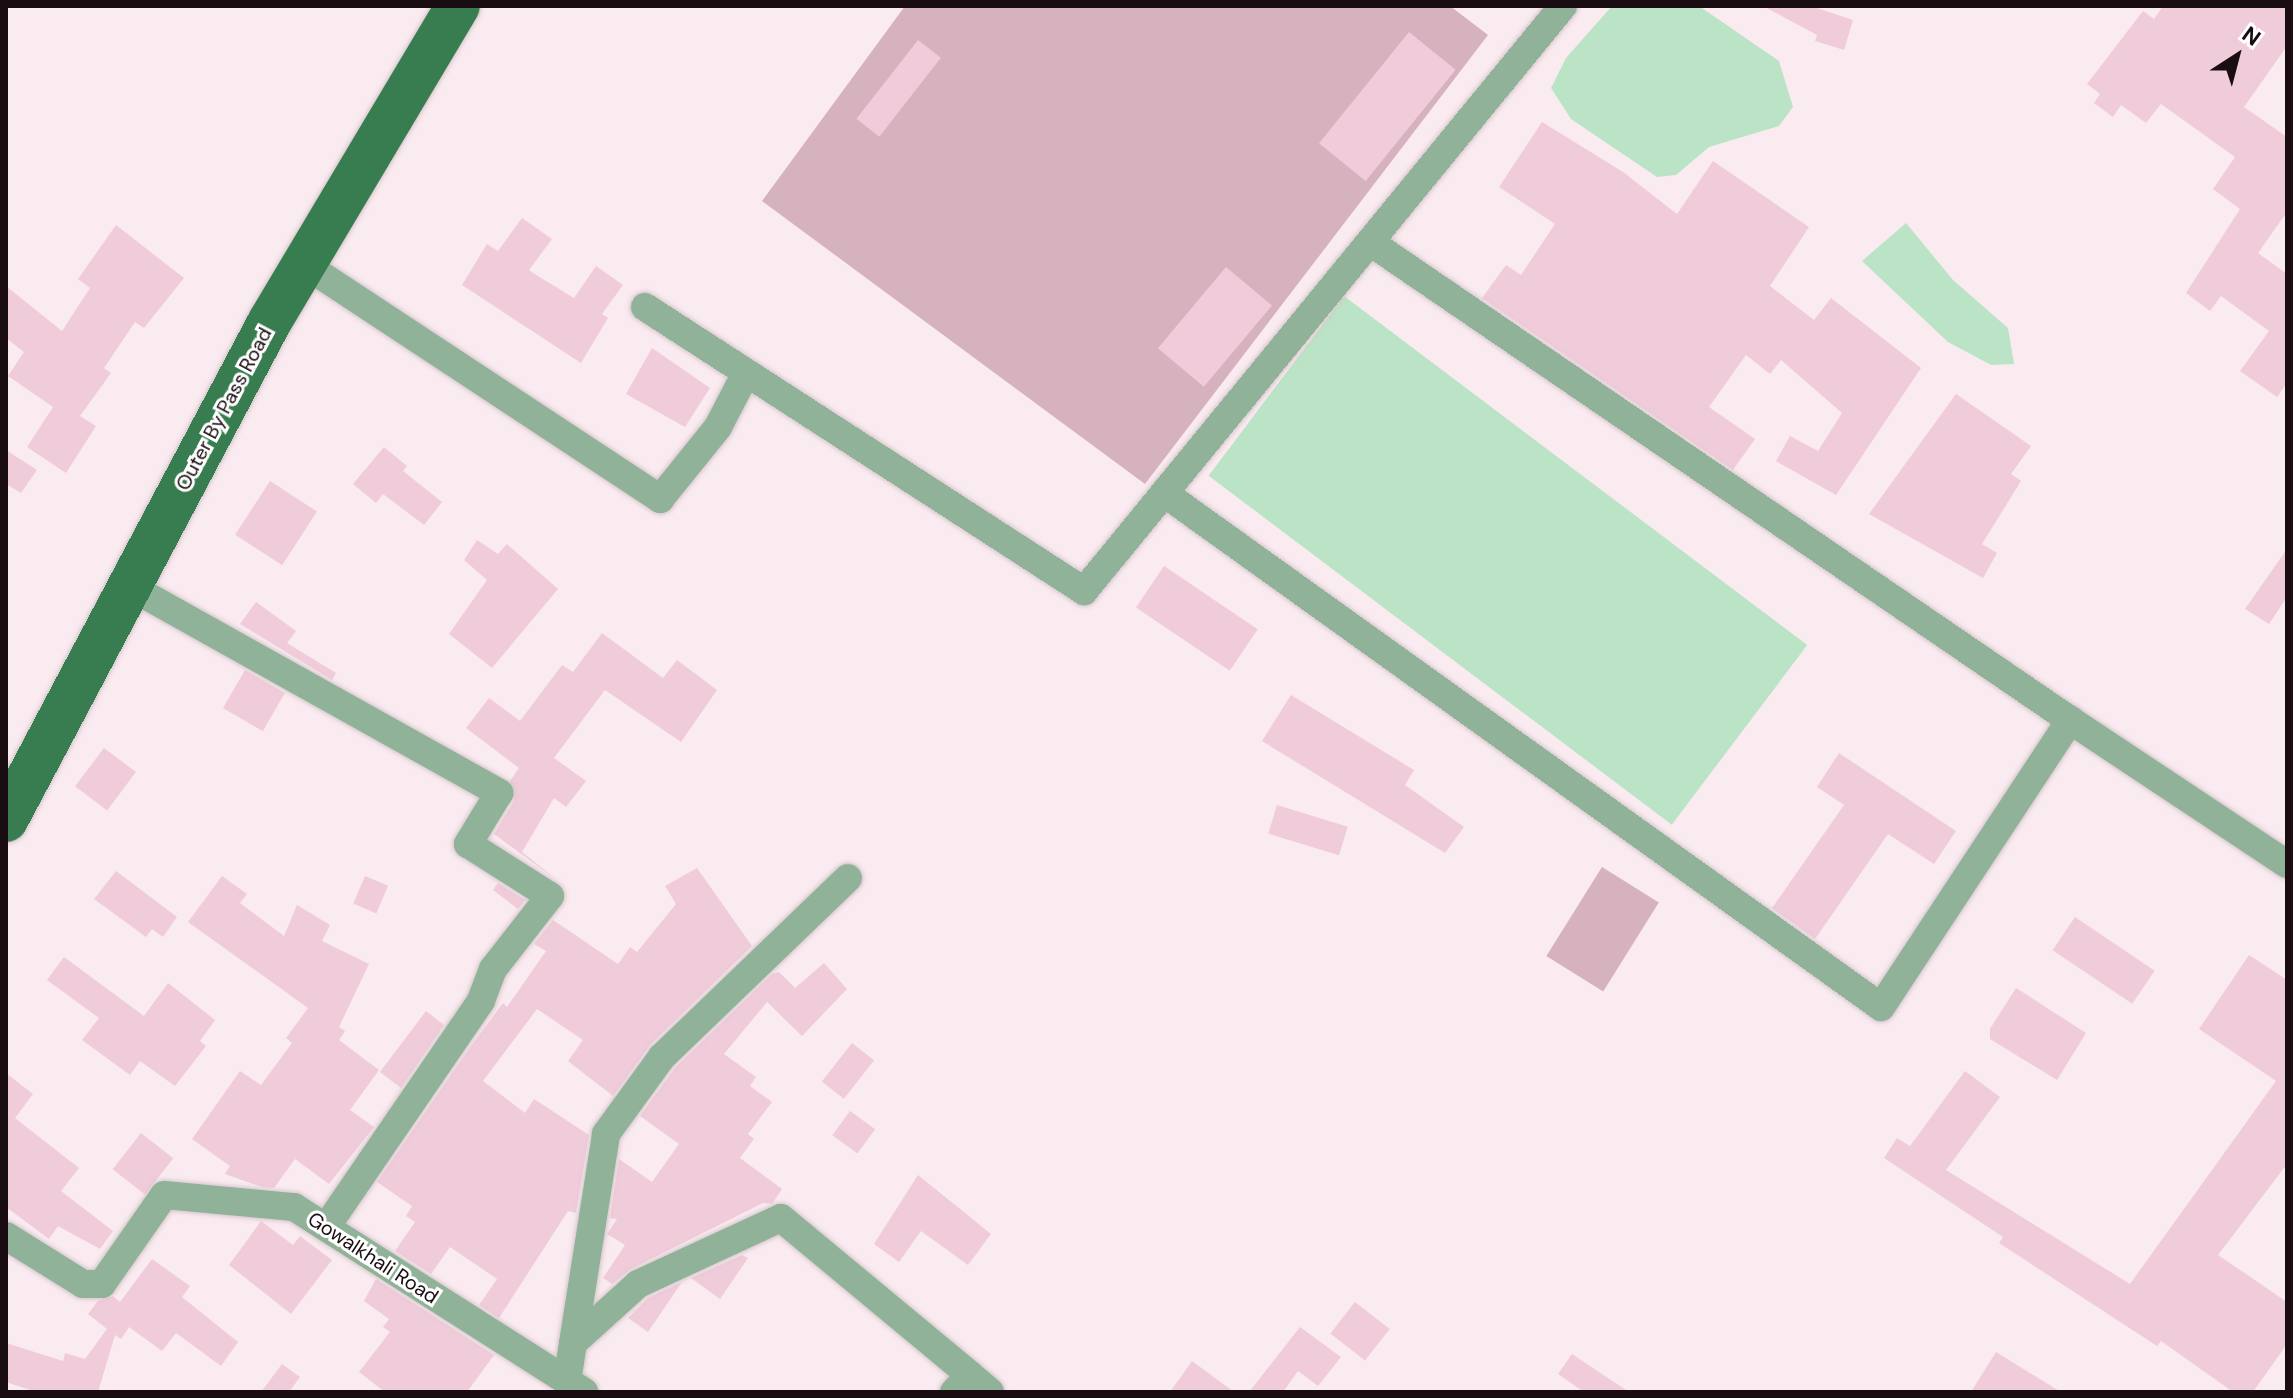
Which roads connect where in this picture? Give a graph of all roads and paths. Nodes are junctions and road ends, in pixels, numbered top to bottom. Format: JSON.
{"nodes":[{"id":1,"x":425,"y":6,"type":"edge"},
{"id":2,"x":458,"y":6,"type":"edge"},
{"id":3,"x":1563,"y":6,"type":"edge"},
{"id":4,"x":1370,"y":242,"type":"junction"},
{"id":5,"x":304,"y":264,"type":"junction"},
{"id":6,"x":645,"y":307,"type":"dead end"},
{"id":7,"x":746,"y":373,"type":"junction"},
{"id":8,"x":1164,"y":493,"type":"junction"},
{"id":9,"x":131,"y":587,"type":"junction"},
{"id":10,"x":2070,"y":720,"type":"junction"},
{"id":11,"x":6,"y":768,"type":"edge"},
{"id":12,"x":6,"y":820,"type":"edge"},
{"id":13,"x":2287,"y":864,"type":"edge"},
{"id":14,"x":848,"y":878,"type":"dead end"},
{"id":15,"x":326,"y":1227,"type":"junction"},
{"id":16,"x":6,"y":1236,"type":"edge"},
{"id":17,"x":573,"y":1343,"type":"junction"},
{"id":18,"x":971,"y":1386,"type":"edge"},
{"id":19,"x":580,"y":1389,"type":"edge"}],
"edges":[{"from":1,"to":11,"type":"main road","name":"Outer By Pass Road"},
{"from":2,"to":5,"type":"main road","name":"Outer By Pass Road"},
{"from":3,"to":4,"type":"street"},
{"from":4,"to":8,"type":"street"},
{"from":4,"to":10,"type":"street"},
{"from":5,"to":7,"type":"street"},
{"from":5,"to":9,"type":"main road","name":"Outer By Pass Road"},
{"from":6,"to":7,"type":"street"},
{"from":7,"to":8,"type":"street"},
{"from":8,"to":10,"type":"street"},
{"from":9,"to":12,"type":"main road","name":"Outer By Pass Road"},
{"from":9,"to":15,"type":"street"},
{"from":10,"to":13,"type":"street"},
{"from":14,"to":17,"type":"street"},
{"from":15,"to":16,"type":"street","name":"Gowalkhali Road"},
{"from":15,"to":19,"type":"street","name":"Gowalkhali Road"},
{"from":17,"to":18,"type":"street"},
{"from":17,"to":19,"type":"street"}]}
